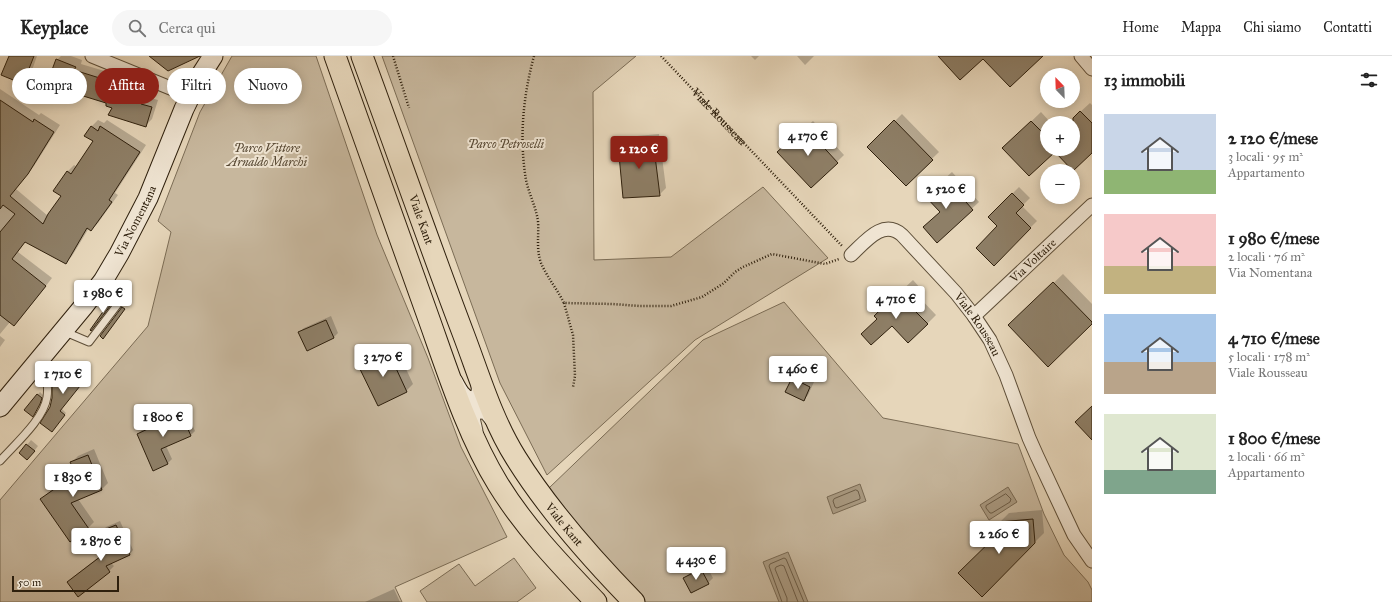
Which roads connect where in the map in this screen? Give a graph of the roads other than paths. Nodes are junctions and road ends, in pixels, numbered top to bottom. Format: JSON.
{"nodes":[{"id":1,"x":92,"y":56,"type":"edge"},
{"id":2,"x":214,"y":56,"type":"edge"},
{"id":3,"x":336,"y":56,"type":"edge"},
{"id":4,"x":362,"y":56,"type":"edge"},
{"id":5,"x":1084,"y":57,"type":"edge"},
{"id":6,"x":207,"y":68,"type":"edge"},
{"id":7,"x":1092,"y":69,"type":"edge"},
{"id":8,"x":167,"y":87,"type":"edge"},
{"id":9,"x":187,"y":104,"type":"edge"},
{"id":10,"x":1092,"y":205,"type":"edge"},
{"id":11,"x":851,"y":255,"type":"road end"},
{"id":12,"x":106,"y":275,"type":"junction"},
{"id":13,"x":974,"y":316,"type":"junction"},
{"id":14,"x":63,"y":331,"type":"junction"},
{"id":15,"x":42,"y":357,"type":"junction"},
{"id":16,"x":447,"y":370,"type":"junction"},
{"id":17,"x":481,"y":382,"type":"junction"},
{"id":18,"x":0,"y":407,"type":"edge"},
{"id":19,"x":506,"y":439,"type":"junction"},
{"id":20,"x":0,"y":461,"type":"edge"},
{"id":21,"x":503,"y":492,"type":"junction"},
{"id":22,"x":1092,"y":561,"type":"edge"},
{"id":23,"x":596,"y":602,"type":"edge"},
{"id":24,"x":634,"y":602,"type":"edge"}],
"edges":[{"from":1,"to":8,"type":"street"},
{"from":2,"to":6,"type":"main road","name":"Via Nomentana"},
{"from":3,"to":16,"type":"main road","name":"Viale Kant"},
{"from":4,"to":17,"type":"main road","name":"Viale Kant"},
{"from":5,"to":7,"type":"street"},
{"from":9,"to":12,"type":"main road","name":"Via Nomentana"},
{"from":10,"to":13,"type":"street","name":"Via Voltaire"},
{"from":11,"to":13,"type":"street","name":"Viale Rousseau"},
{"from":12,"to":14,"type":"main road","name":"Via Nomentana"},
{"from":12,"to":14,"type":"lane"},
{"from":13,"to":22,"type":"street","name":"Viale Rousseau"},
{"from":14,"to":15,"type":"main road","name":"Via Nomentana"},
{"from":15,"to":18,"type":"main road","name":"Via Nomentana"},
{"from":15,"to":20,"type":"lane"},
{"from":16,"to":17,"type":"main road","name":"Viale Kant"},
{"from":16,"to":21,"type":"main road","name":"Viale Kant"},
{"from":17,"to":19,"type":"main road","name":"Viale Kant"},
{"from":19,"to":21,"type":"street","name":"Viale Kant"},
{"from":19,"to":24,"type":"main road","name":"Viale Kant"},
{"from":21,"to":23,"type":"main road","name":"Viale Kant"}]}
